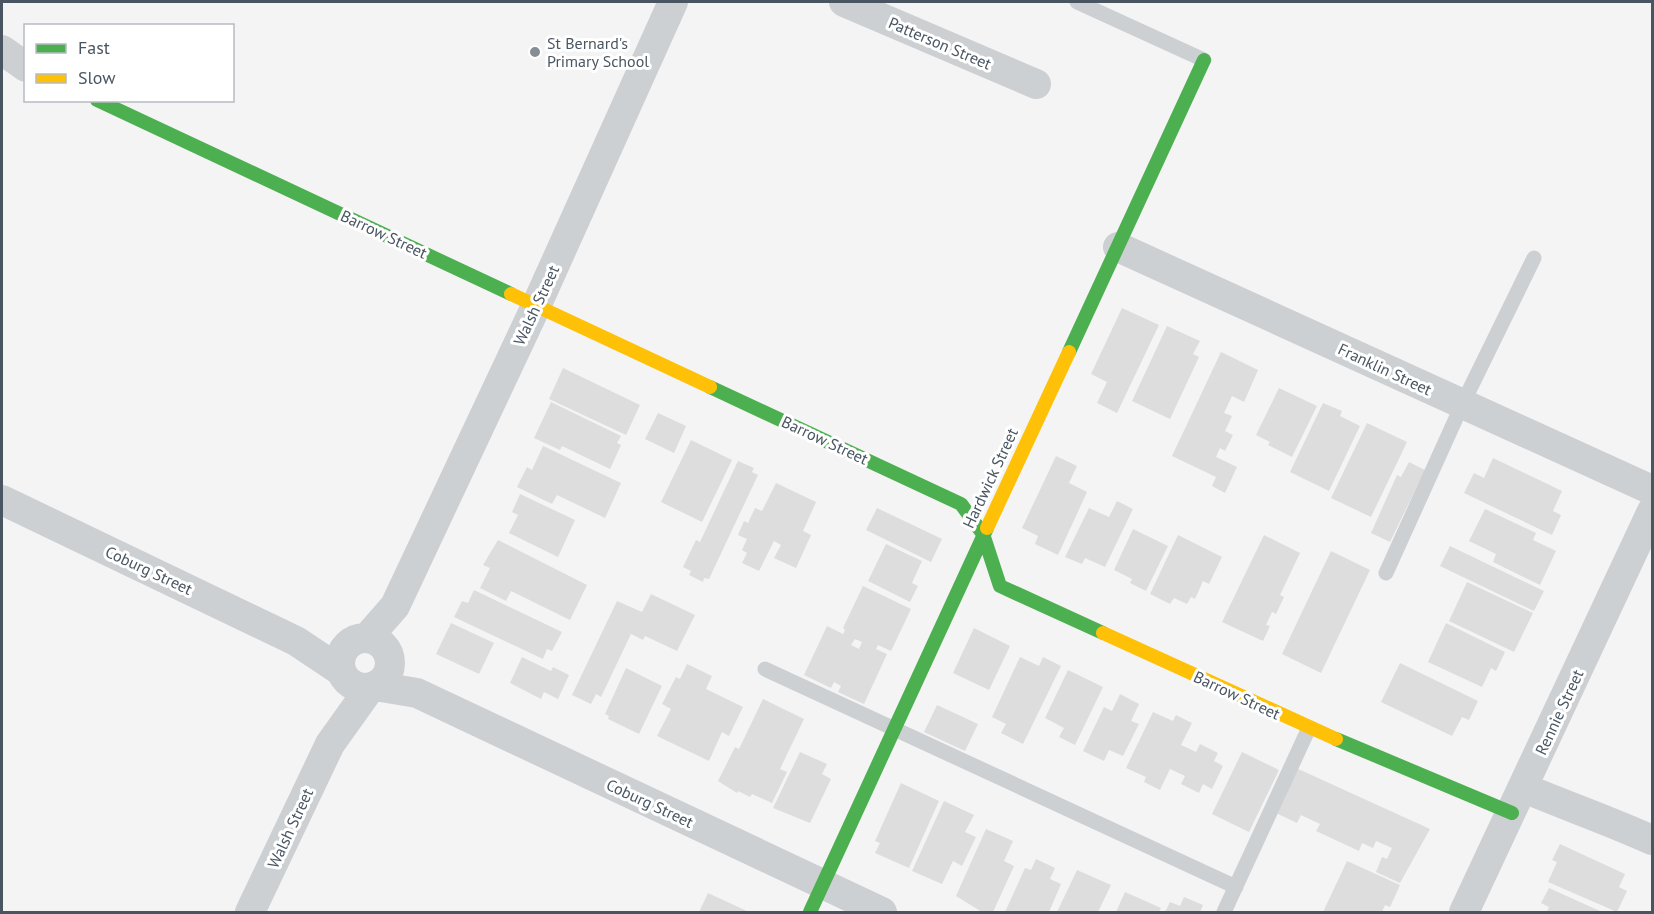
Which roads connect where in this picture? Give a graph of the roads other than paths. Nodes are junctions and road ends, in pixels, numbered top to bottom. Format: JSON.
{"nodes":[{"id":1,"x":673,"y":2,"type":"edge"},
{"id":2,"x":844,"y":2,"type":"edge"},
{"id":3,"x":1077,"y":2,"type":"edge"},
{"id":4,"x":1204,"y":60,"type":"joint"},
{"id":5,"x":1036,"y":84,"type":"dead end"},
{"id":6,"x":101,"y":102,"type":"edge"},
{"id":7,"x":1118,"y":247,"type":"junction"},
{"id":8,"x":1534,"y":258,"type":"dead end"},
{"id":9,"x":537,"y":304,"type":"junction"},
{"id":10,"x":1462,"y":405,"type":"junction"},
{"id":11,"x":1653,"y":490,"type":"edge"},
{"id":12,"x":2,"y":500,"type":"edge"},
{"id":13,"x":1653,"y":511,"type":"edge"},
{"id":14,"x":983,"y":534,"type":"junction"},
{"id":15,"x":1386,"y":573,"type":"dead end"},
{"id":16,"x":296,"y":641,"type":"junction"},
{"id":17,"x":378,"y":648,"type":"junction"},
{"id":18,"x":765,"y":669,"type":"dead end"},
{"id":19,"x":342,"y":673,"type":"junction"},
{"id":20,"x":373,"y":687,"type":"junction"},
{"id":21,"x":417,"y":693,"type":"junction"},
{"id":22,"x":894,"y":728,"type":"junction"},
{"id":23,"x":1309,"y":728,"type":"junction"},
{"id":24,"x":330,"y":744,"type":"junction"},
{"id":25,"x":1518,"y":800,"type":"junction"},
{"id":26,"x":1653,"y":840,"type":"edge"},
{"id":27,"x":823,"y":884,"type":"junction"},
{"id":28,"x":1236,"y":887,"type":"junction"},
{"id":29,"x":250,"y":912,"type":"edge"},
{"id":30,"x":810,"y":912,"type":"edge"},
{"id":31,"x":882,"y":912,"type":"edge"},
{"id":32,"x":1224,"y":912,"type":"edge"},
{"id":33,"x":1464,"y":912,"type":"edge"}],
"edges":[{"from":1,"to":9,"type":"street","name":"Walsh Street"},
{"from":2,"to":5,"type":"street","name":"Patterson Street"},
{"from":3,"to":4,"type":"lane"},
{"from":4,"to":7,"type":"street","name":"Hardwick Street"},
{"from":6,"to":9,"type":"street","name":"Barrow Street"},
{"from":7,"to":10,"type":"street","name":"Franklin Street"},
{"from":7,"to":14,"type":"street","name":"Hardwick Street"},
{"from":8,"to":10,"type":"lane"},
{"from":9,"to":14,"type":"street","name":"Barrow Street"},
{"from":9,"to":17,"type":"street","name":"Walsh Street"},
{"from":10,"to":11,"type":"street","name":"Franklin Street"},
{"from":10,"to":15,"type":"lane"},
{"from":12,"to":16,"type":"street","name":"Coburg Street"},
{"from":13,"to":25,"type":"street","name":"Rennie Street"},
{"from":14,"to":22,"type":"street","name":"Hardwick Street"},
{"from":14,"to":23,"type":"street","name":"Barrow Street"},
{"from":16,"to":17,"type":"street","name":"Coburg Street"},
{"from":16,"to":19,"type":"street","name":"Coburg Street"},
{"from":17,"to":19,"type":"street","name":"Walsh Street"},
{"from":17,"to":20,"type":"street","name":"Walsh Street"},
{"from":17,"to":21,"type":"street","name":"Coburg Street"},
{"from":18,"to":22,"type":"lane"},
{"from":19,"to":20,"type":"street","name":"Coburg Street"},
{"from":19,"to":24,"type":"street","name":"Walsh Street"},
{"from":20,"to":21,"type":"street","name":"Coburg Street"},
{"from":20,"to":24,"type":"street","name":"Walsh Street"},
{"from":21,"to":27,"type":"street","name":"Coburg Street"},
{"from":22,"to":27,"type":"street","name":"Hardwick Street"},
{"from":22,"to":28,"type":"lane"},
{"from":23,"to":25,"type":"street","name":"Barrow Street"},
{"from":23,"to":28,"type":"lane"},
{"from":24,"to":29,"type":"street","name":"Walsh Street"},
{"from":25,"to":26,"type":"street","name":"Barrow Street"},
{"from":25,"to":33,"type":"street","name":"Rennie Street"},
{"from":27,"to":30,"type":"street","name":"Hardwick Street"},
{"from":27,"to":31,"type":"street","name":"Coburg Street"},
{"from":28,"to":32,"type":"lane"}]}
